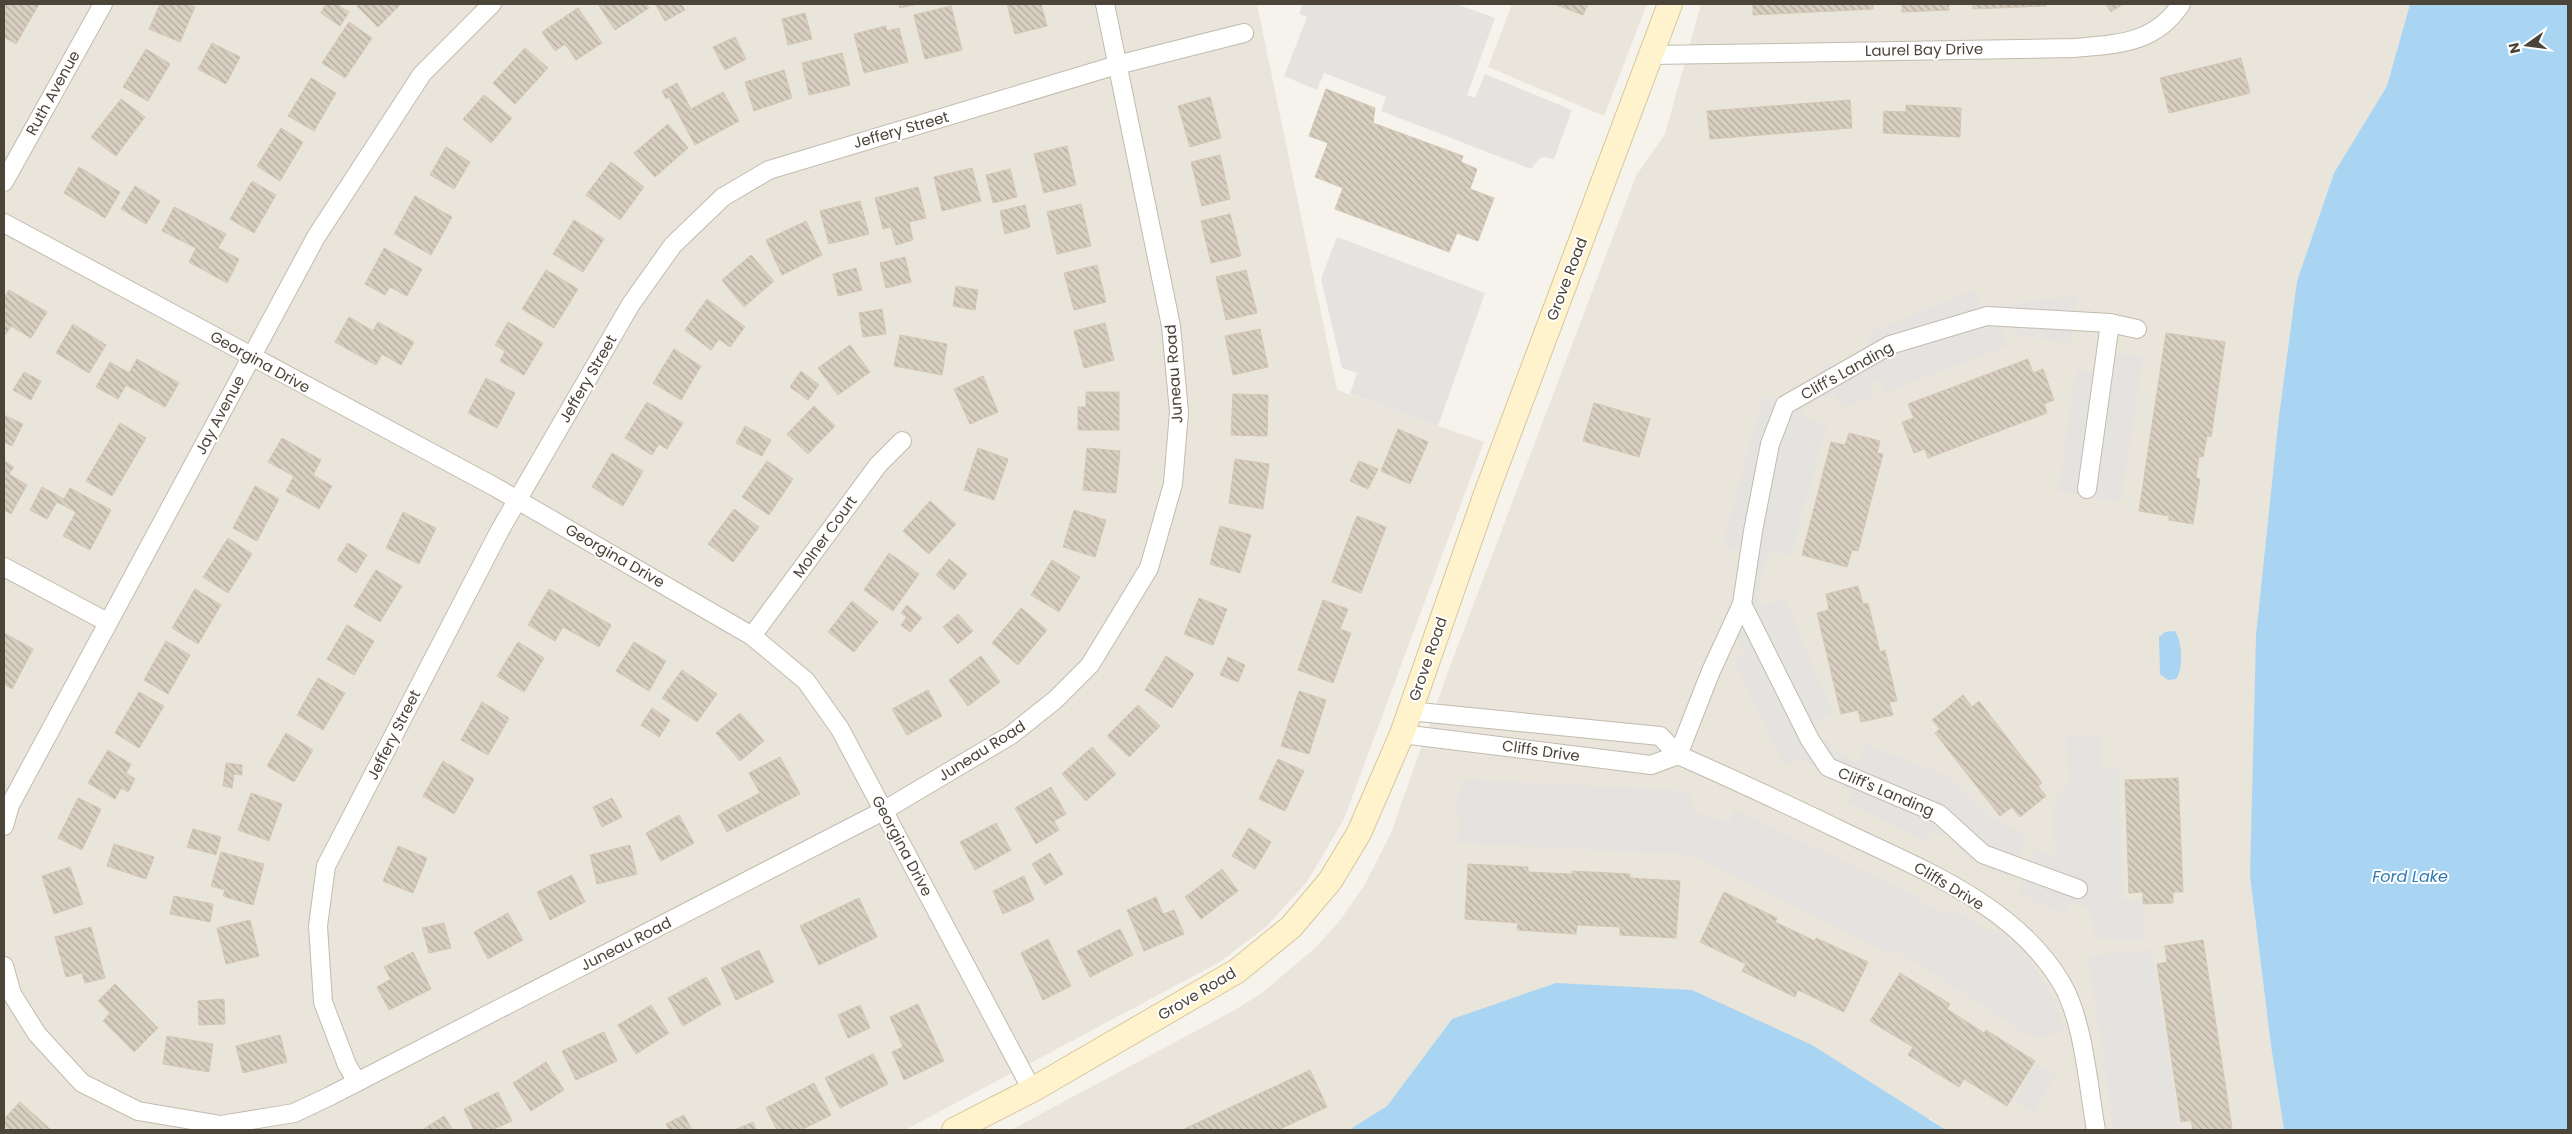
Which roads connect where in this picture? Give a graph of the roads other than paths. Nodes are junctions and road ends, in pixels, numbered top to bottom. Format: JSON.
{"nodes":[{"id":1,"x":103,"y":4,"type":"edge"},
{"id":2,"x":492,"y":4,"type":"edge"},
{"id":3,"x":1104,"y":4,"type":"edge"},
{"id":4,"x":1670,"y":4,"type":"edge"},
{"id":5,"x":2181,"y":4,"type":"edge"},
{"id":6,"x":1244,"y":33,"type":"dead end"},
{"id":7,"x":1652,"y":55,"type":"junction"},
{"id":8,"x":1117,"y":65,"type":"junction"},
{"id":9,"x":4,"y":182,"type":"edge"},
{"id":10,"x":4,"y":223,"type":"edge"},
{"id":11,"x":2110,"y":323,"type":"junction"},
{"id":12,"x":2137,"y":329,"type":"dead end"},
{"id":13,"x":251,"y":357,"type":"junction"},
{"id":14,"x":902,"y":441,"type":"dead end"},
{"id":15,"x":2087,"y":489,"type":"dead end"},
{"id":16,"x":518,"y":502,"type":"junction"},
{"id":17,"x":4,"y":567,"type":"edge"},
{"id":18,"x":1742,"y":604,"type":"junction"},
{"id":19,"x":107,"y":622,"type":"junction"},
{"id":20,"x":752,"y":636,"type":"junction"},
{"id":21,"x":1409,"y":712,"type":"junction"},
{"id":22,"x":1402,"y":734,"type":"junction"},
{"id":23,"x":1678,"y":755,"type":"junction"},
{"id":24,"x":883,"y":811,"type":"junction"},
{"id":25,"x":4,"y":826,"type":"edge"},
{"id":26,"x":2078,"y":889,"type":"dead end"},
{"id":27,"x":4,"y":966,"type":"edge"},
{"id":28,"x":357,"y":1082,"type":"junction"},
{"id":29,"x":1032,"y":1090,"type":"junction"},
{"id":30,"x":954,"y":1130,"type":"edge"},
{"id":31,"x":2096,"y":1130,"type":"edge"}],
"edges":[{"from":1,"to":9,"type":"street","name":"Ruth Avenue"},
{"from":2,"to":13,"type":"street","name":"Jay Avenue"},
{"from":3,"to":8,"type":"street","name":"Juneau Road"},
{"from":4,"to":7,"type":"main road","name":"Grove Road"},
{"from":5,"to":7,"type":"street","name":"Laurel Bay Drive"},
{"from":6,"to":8,"type":"street","name":"Jeffery Street"},
{"from":7,"to":21,"type":"main road","name":"Grove Road"},
{"from":8,"to":16,"type":"street","name":"Jeffery Street"},
{"from":8,"to":24,"type":"street","name":"Juneau Road"},
{"from":10,"to":13,"type":"street","name":"Georgina Drive"},
{"from":11,"to":12,"type":"street","name":"Cliff's Landing"},
{"from":11,"to":15,"type":"street"},
{"from":11,"to":18,"type":"street","name":"Cliff's Landing"},
{"from":13,"to":16,"type":"street","name":"Georgina Drive"},
{"from":13,"to":19,"type":"street","name":"Jay Avenue"},
{"from":14,"to":20,"type":"street","name":"Molner Court"},
{"from":16,"to":20,"type":"street","name":"Georgina Drive"},
{"from":16,"to":28,"type":"street","name":"Jeffery Street"},
{"from":17,"to":19,"type":"street"},
{"from":18,"to":23,"type":"street","name":"Cliff's Landing"},
{"from":18,"to":26,"type":"street","name":"Cliff's Landing"},
{"from":19,"to":25,"type":"street","name":"Jay Avenue"},
{"from":20,"to":24,"type":"street","name":"Georgina Drive"},
{"from":21,"to":22,"type":"main road","name":"Grove Road"},
{"from":21,"to":23,"type":"street","name":"Cliffs Drive"},
{"from":22,"to":23,"type":"street","name":"Cliffs Drive"},
{"from":22,"to":29,"type":"main road","name":"Grove Road"},
{"from":23,"to":31,"type":"street","name":"Cliffs Drive"},
{"from":24,"to":28,"type":"street","name":"Juneau Road"},
{"from":24,"to":29,"type":"street","name":"Georgina Drive"},
{"from":27,"to":28,"type":"street"},
{"from":29,"to":30,"type":"main road","name":"Grove Road"}]}
